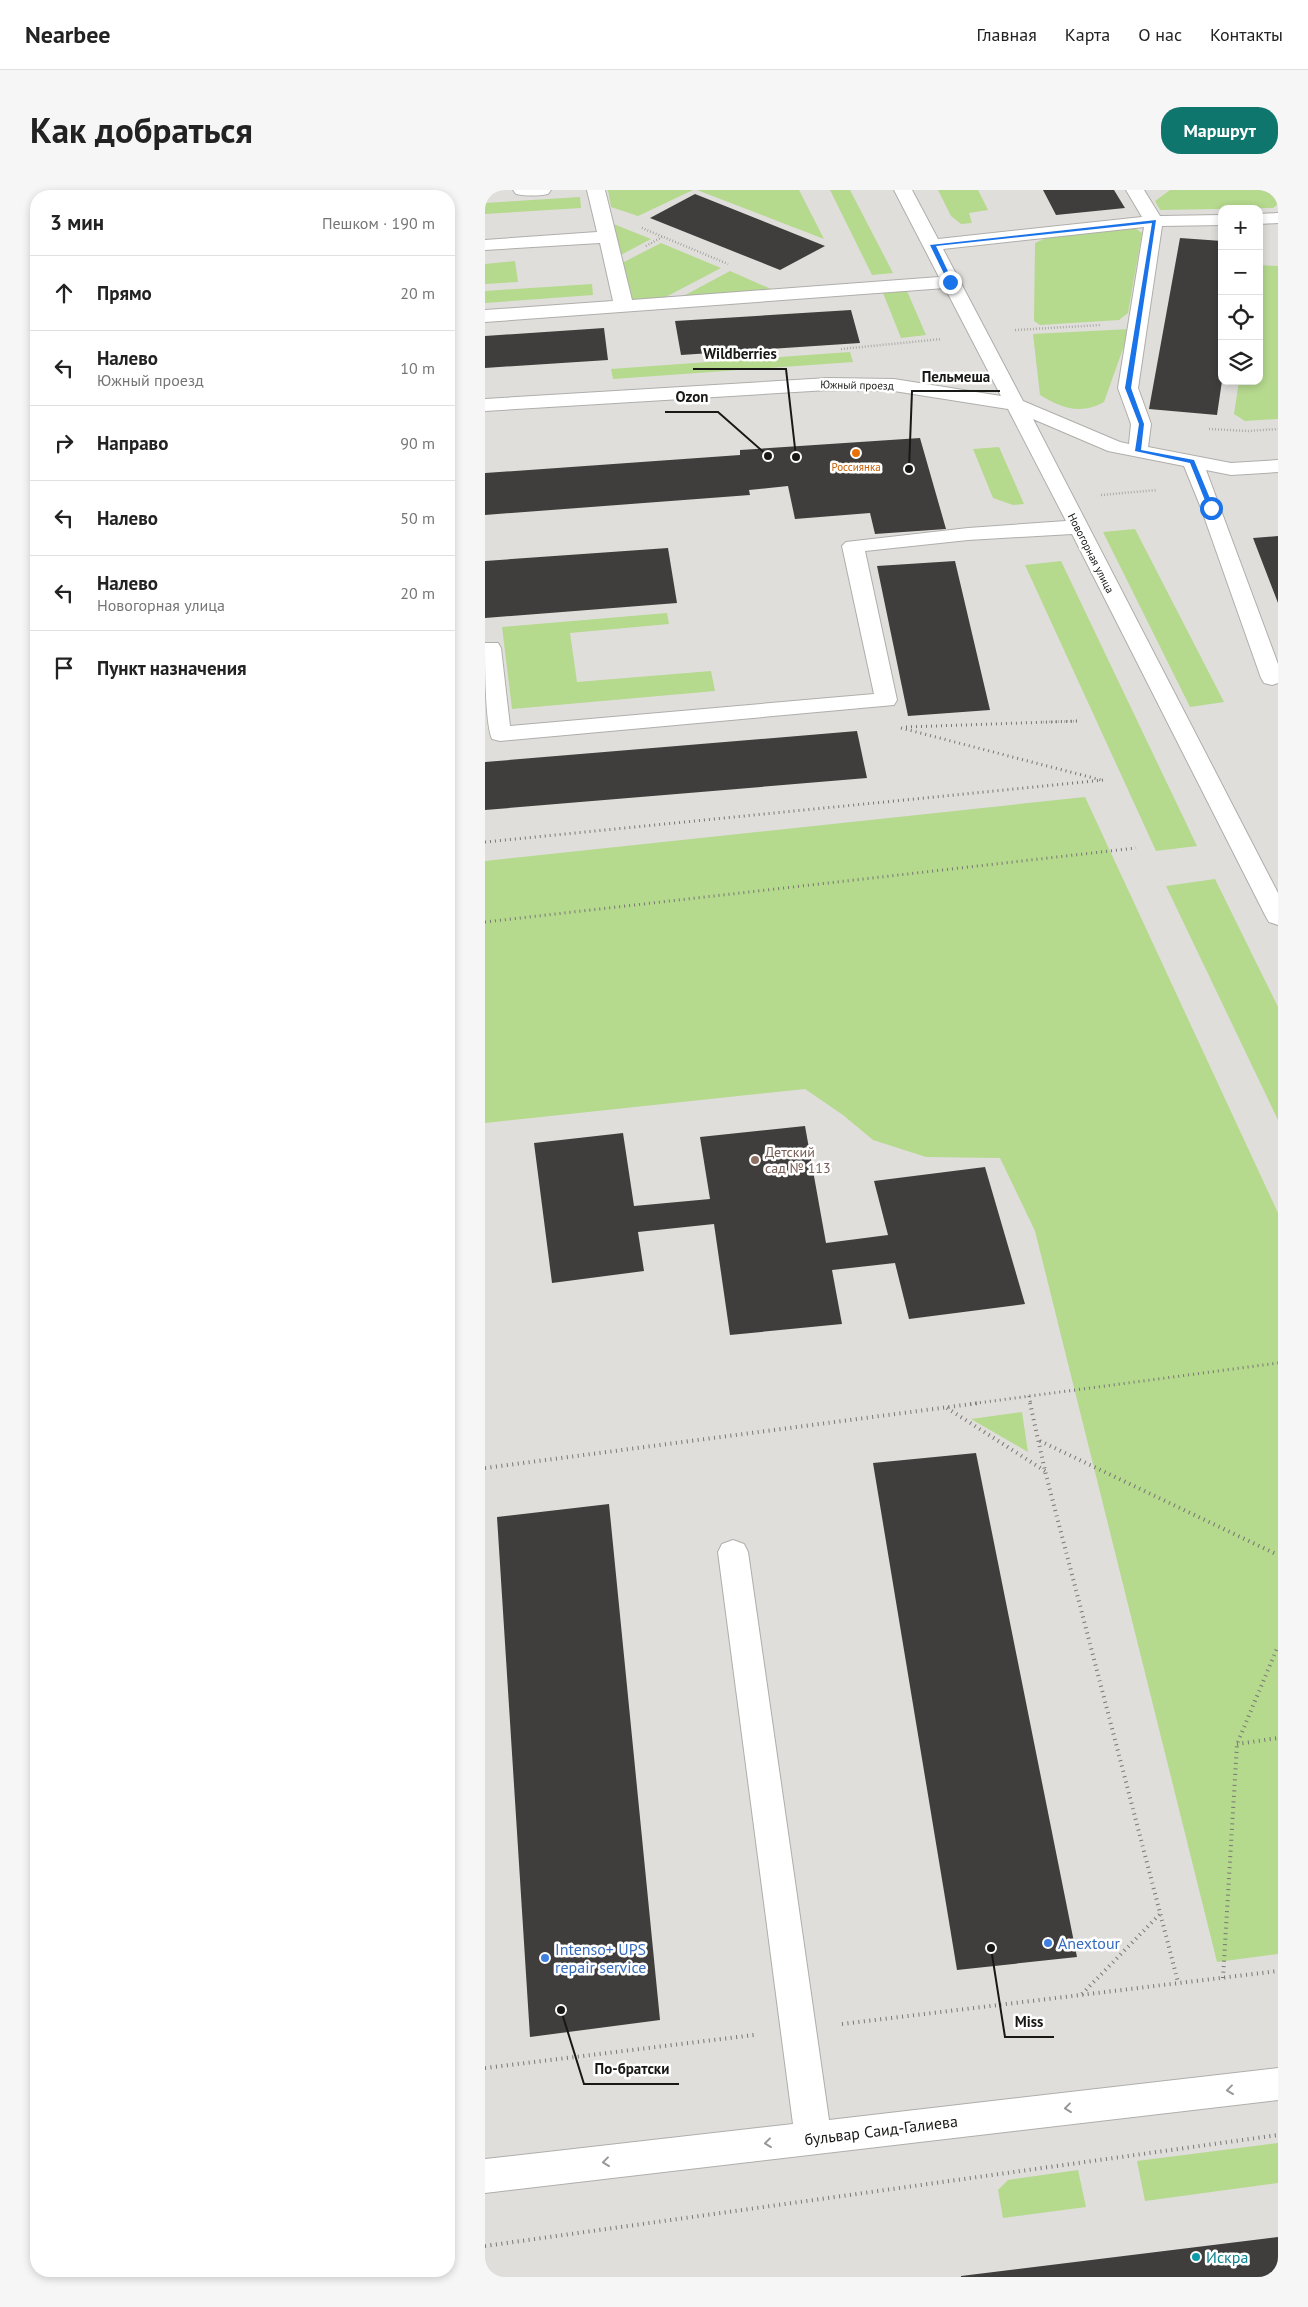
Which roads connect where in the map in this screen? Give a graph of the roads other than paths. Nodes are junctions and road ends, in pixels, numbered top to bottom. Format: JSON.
{"nodes":[{"id":1,"x":522,"y":190,"type":"edge"},
{"id":2,"x":542,"y":190,"type":"edge"},
{"id":3,"x":597,"y":190,"type":"edge"},
{"id":4,"x":903,"y":190,"type":"edge"},
{"id":5,"x":1135,"y":190,"type":"edge"},
{"id":6,"x":1278,"y":218,"type":"edge"},
{"id":7,"x":1263,"y":219,"type":"edge"},
{"id":8,"x":1218,"y":220,"type":"edge"},
{"id":9,"x":1155,"y":221,"type":"junction"},
{"id":10,"x":607,"y":237,"type":"junction"},
{"id":11,"x":485,"y":245,"type":"edge"},
{"id":12,"x":932,"y":245,"type":"junction"},
{"id":13,"x":950,"y":282,"type":"junction"},
{"id":14,"x":624,"y":306,"type":"junction"},
{"id":15,"x":485,"y":316,"type":"edge"},
{"id":16,"x":1014,"y":404,"type":"junction"},
{"id":17,"x":485,"y":405,"type":"edge"},
{"id":18,"x":1138,"y":451,"type":"junction"},
{"id":19,"x":1192,"y":462,"type":"junction"},
{"id":20,"x":1278,"y":466,"type":"edge"},
{"id":21,"x":1077,"y":527,"type":"junction"},
{"id":22,"x":490,"y":648,"type":"dead end"},
{"id":23,"x":1272,"y":678,"type":"dead end"},
{"id":24,"x":1278,"y":917,"type":"edge"},
{"id":25,"x":733,"y":1552,"type":"dead end"},
{"id":26,"x":1278,"y":2084,"type":"edge"},
{"id":27,"x":813,"y":2137,"type":"junction"},
{"id":28,"x":485,"y":2176,"type":"edge"}],
"edges":[{"from":1,"to":2,"type":"street"},
{"from":3,"to":10,"type":"street"},
{"from":4,"to":12,"type":"street","name":"Новогорная улица"},
{"from":5,"to":9,"type":"street"},
{"from":6,"to":7,"type":"street"},
{"from":8,"to":9,"type":"street"},
{"from":9,"to":12,"type":"street"},
{"from":9,"to":18,"type":"street"},
{"from":10,"to":11,"type":"street"},
{"from":10,"to":14,"type":"street"},
{"from":12,"to":13,"type":"street","name":"Новогорная улица"},
{"from":13,"to":14,"type":"street"},
{"from":13,"to":16,"type":"street","name":"Новогорная улица"},
{"from":14,"to":15,"type":"street"},
{"from":16,"to":17,"type":"street","name":"Южный проезд"},
{"from":16,"to":18,"type":"street","name":"Южный проезд"},
{"from":16,"to":21,"type":"street","name":"Новогорная улица"},
{"from":18,"to":19,"type":"street","name":"Южный проезд"},
{"from":19,"to":20,"type":"street","name":"Южный проезд"},
{"from":19,"to":23,"type":"street"},
{"from":21,"to":22,"type":"street"},
{"from":21,"to":24,"type":"street","name":"Новогорная улица"},
{"from":25,"to":27,"type":"street"},
{"from":26,"to":27,"type":"street","name":"бульвар Саид-Галиева","one_way":true},
{"from":27,"to":28,"type":"street","name":"бульвар Саид-Галиева","one_way":true}]}
